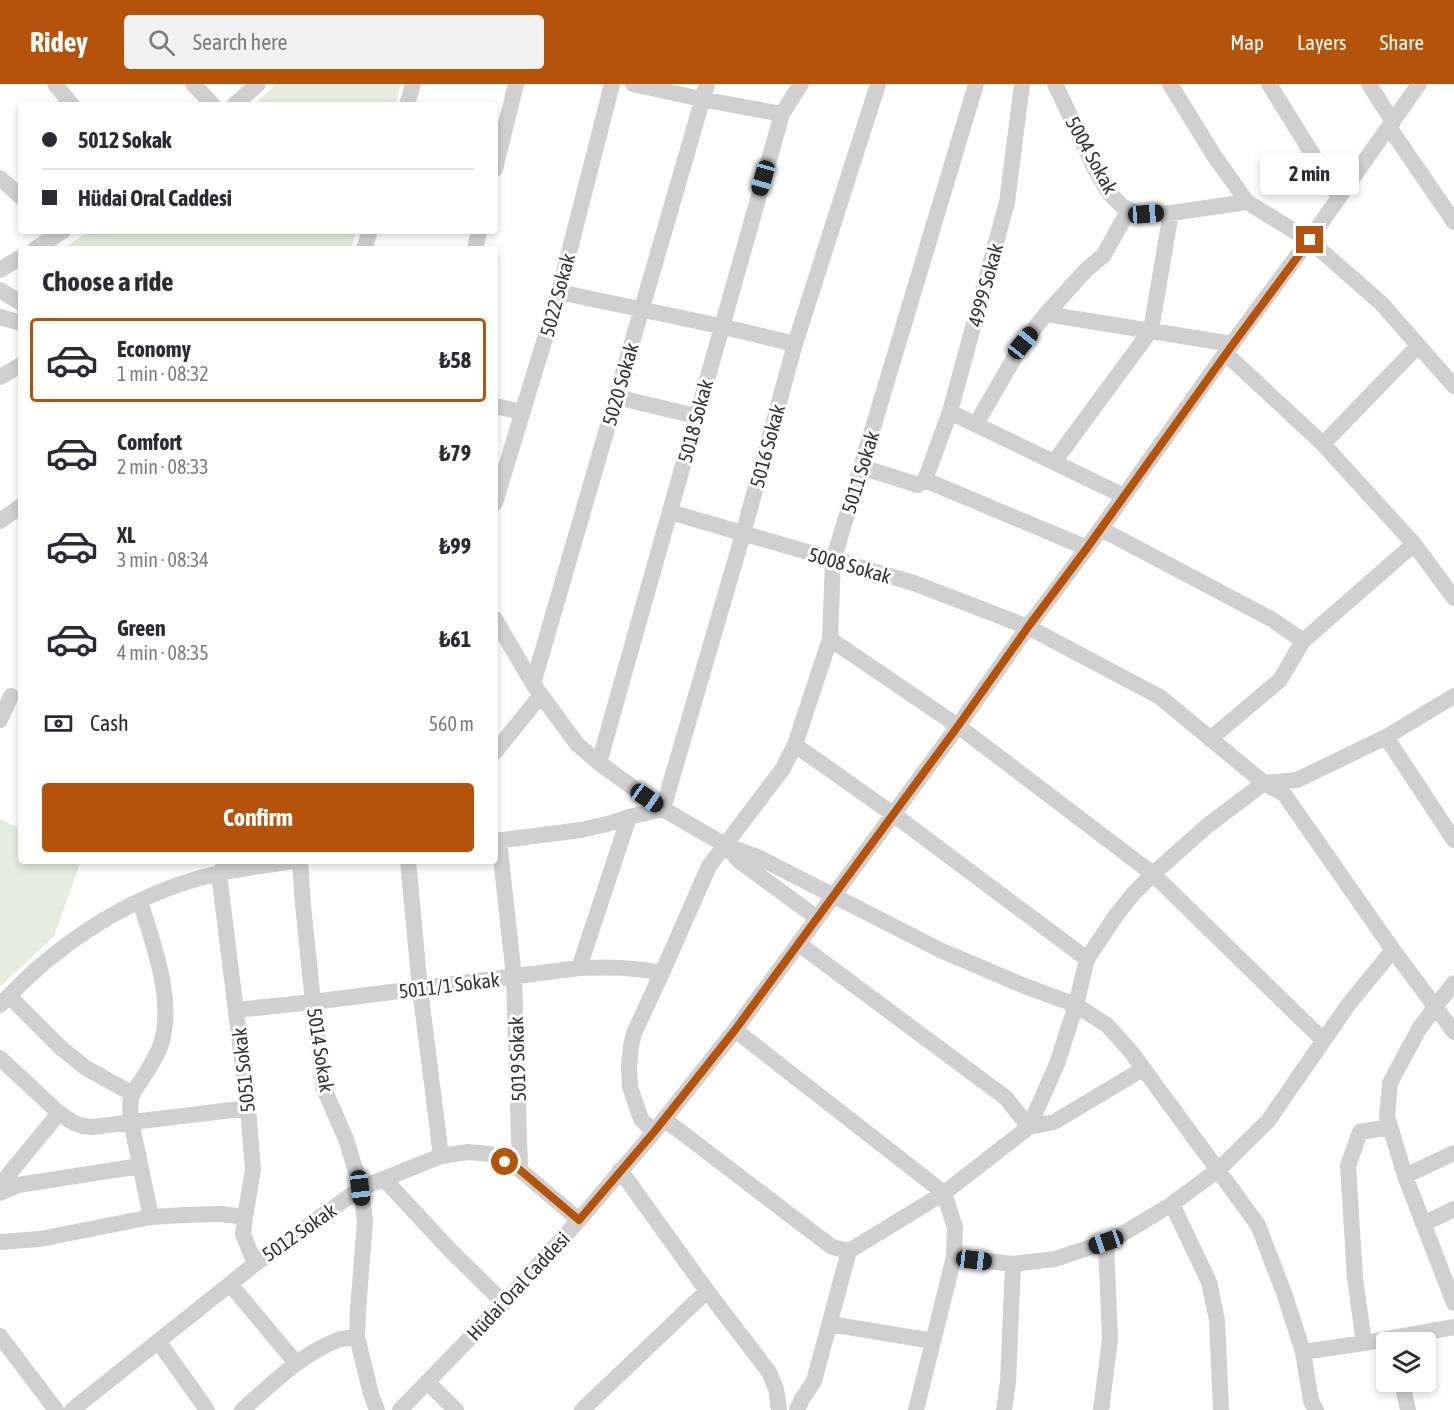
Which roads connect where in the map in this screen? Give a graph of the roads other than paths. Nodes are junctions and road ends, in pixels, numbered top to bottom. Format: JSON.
{"nodes":[{"id":1,"x":55,"y":84,"type":"edge"},
{"id":2,"x":193,"y":84,"type":"edge"},
{"id":3,"x":258,"y":84,"type":"edge"},
{"id":4,"x":413,"y":84,"type":"edge"},
{"id":5,"x":516,"y":84,"type":"edge"},
{"id":6,"x":612,"y":84,"type":"edge"},
{"id":7,"x":633,"y":84,"type":"edge"},
{"id":8,"x":801,"y":84,"type":"edge"},
{"id":9,"x":878,"y":84,"type":"edge"},
{"id":10,"x":976,"y":84,"type":"edge"},
{"id":11,"x":1022,"y":84,"type":"edge"},
{"id":12,"x":1055,"y":84,"type":"edge"},
{"id":13,"x":1170,"y":84,"type":"edge"},
{"id":14,"x":1269,"y":84,"type":"edge"},
{"id":15,"x":1369,"y":84,"type":"edge"},
{"id":16,"x":1419,"y":84,"type":"edge"},
{"id":17,"x":704,"y":92,"type":"edge"},
{"id":18,"x":70,"y":102,"type":"edge"},
{"id":19,"x":210,"y":102,"type":"edge"},
{"id":20,"x":237,"y":102,"type":"edge"},
{"id":21,"x":407,"y":102,"type":"edge"},
{"id":22,"x":782,"y":114,"type":"junction"},
{"id":23,"x":1391,"y":125,"type":"junction"},
{"id":24,"x":498,"y":157,"type":"edge"},
{"id":25,"x":0,"y":178,"type":"edge"},
{"id":26,"x":18,"y":194,"type":"edge"},
{"id":27,"x":1339,"y":197,"type":"junction"},
{"id":28,"x":1247,"y":202,"type":"junction"},
{"id":29,"x":1129,"y":210,"type":"junction"},
{"id":30,"x":1171,"y":213,"type":"junction"},
{"id":31,"x":1454,"y":222,"type":"edge"},
{"id":32,"x":55,"y":234,"type":"edge"},
{"id":33,"x":1310,"y":240,"type":"junction"},
{"id":34,"x":39,"y":246,"type":"edge"},
{"id":35,"x":18,"y":259,"type":"edge"},
{"id":36,"x":0,"y":270,"type":"edge"},
{"id":37,"x":0,"y":290,"type":"edge"},
{"id":38,"x":559,"y":292,"type":"junction"},
{"id":39,"x":18,"y":301,"type":"edge"},
{"id":40,"x":641,"y":310,"type":"junction"},
{"id":41,"x":1046,"y":314,"type":"junction"},
{"id":42,"x":0,"y":317,"type":"edge"},
{"id":43,"x":18,"y":321,"type":"edge"},
{"id":44,"x":720,"y":326,"type":"junction"},
{"id":45,"x":1151,"y":330,"type":"junction"},
{"id":46,"x":795,"y":344,"type":"junction"},
{"id":47,"x":1418,"y":346,"type":"junction"},
{"id":48,"x":1229,"y":349,"type":"junction"},
{"id":49,"x":18,"y":367,"type":"edge"},
{"id":50,"x":0,"y":377,"type":"edge"},
{"id":51,"x":1454,"y":386,"type":"edge"},
{"id":52,"x":616,"y":397,"type":"junction"},
{"id":53,"x":498,"y":407,"type":"edge"},
{"id":54,"x":523,"y":412,"type":"junction"},
{"id":55,"x":950,"y":412,"type":"junction"},
{"id":56,"x":696,"y":416,"type":"junction"},
{"id":57,"x":976,"y":424,"type":"junction"},
{"id":58,"x":1323,"y":444,"type":"junction"},
{"id":59,"x":1054,"y":462,"type":"junction"},
{"id":60,"x":861,"y":467,"type":"junction"},
{"id":61,"x":925,"y":480,"type":"junction"},
{"id":62,"x":498,"y":494,"type":"edge"},
{"id":63,"x":1124,"y":496,"type":"junction"},
{"id":64,"x":18,"y":508,"type":"edge"},
{"id":65,"x":670,"y":512,"type":"junction"},
{"id":66,"x":0,"y":521,"type":"edge"},
{"id":67,"x":1101,"y":529,"type":"junction"},
{"id":68,"x":743,"y":534,"type":"junction"},
{"id":69,"x":1414,"y":544,"type":"junction"},
{"id":70,"x":1087,"y":548,"type":"junction"},
{"id":71,"x":833,"y":561,"type":"junction"},
{"id":72,"x":1454,"y":598,"type":"edge"},
{"id":73,"x":498,"y":625,"type":"edge"},
{"id":74,"x":1028,"y":627,"type":"junction"},
{"id":75,"x":830,"y":639,"type":"junction"},
{"id":76,"x":1303,"y":641,"type":"junction"},
{"id":77,"x":537,"y":689,"type":"junction"},
{"id":78,"x":11,"y":694,"type":"edge"},
{"id":79,"x":1454,"y":696,"type":"edge"},
{"id":80,"x":0,"y":720,"type":"edge"},
{"id":81,"x":958,"y":726,"type":"junction"},
{"id":82,"x":1386,"y":737,"type":"junction"},
{"id":83,"x":1210,"y":740,"type":"junction"},
{"id":84,"x":795,"y":746,"type":"junction"},
{"id":85,"x":498,"y":748,"type":"edge"},
{"id":86,"x":599,"y":764,"type":"junction"},
{"id":87,"x":1264,"y":783,"type":"junction"},
{"id":88,"x":663,"y":809,"type":"junction"},
{"id":89,"x":894,"y":814,"type":"junction"},
{"id":90,"x":629,"y":817,"type":"junction"},
{"id":91,"x":1454,"y":840,"type":"edge"},
{"id":92,"x":498,"y":841,"type":"edge"},
{"id":93,"x":725,"y":844,"type":"junction"},
{"id":94,"x":498,"y":849,"type":"edge"},
{"id":95,"x":258,"y":864,"type":"edge"},
{"id":96,"x":300,"y":864,"type":"edge"},
{"id":97,"x":408,"y":864,"type":"edge"},
{"id":98,"x":223,"y":867,"type":"edge"},
{"id":99,"x":1153,"y":874,"type":"junction"},
{"id":100,"x":833,"y":897,"type":"junction"},
{"id":101,"x":140,"y":901,"type":"junction"},
{"id":102,"x":817,"y":918,"type":"junction"},
{"id":103,"x":799,"y":944,"type":"junction"},
{"id":104,"x":1393,"y":950,"type":"junction"},
{"id":105,"x":1087,"y":959,"type":"junction"},
{"id":106,"x":579,"y":968,"type":"junction"},
{"id":107,"x":662,"y":973,"type":"junction"},
{"id":108,"x":514,"y":977,"type":"junction"},
{"id":109,"x":1454,"y":983,"type":"edge"},
{"id":110,"x":420,"y":989,"type":"junction"},
{"id":111,"x":4,"y":1000,"type":"edge"},
{"id":112,"x":313,"y":1002,"type":"junction"},
{"id":113,"x":1076,"y":1005,"type":"junction"},
{"id":114,"x":1435,"y":1007,"type":"junction"},
{"id":115,"x":236,"y":1010,"type":"junction"},
{"id":116,"x":735,"y":1030,"type":"junction"},
{"id":117,"x":1454,"y":1032,"type":"edge"},
{"id":118,"x":1323,"y":1040,"type":"junction"},
{"id":119,"x":0,"y":1058,"type":"edge"},
{"id":120,"x":1143,"y":1069,"type":"junction"},
{"id":121,"x":133,"y":1094,"type":"junction"},
{"id":122,"x":248,"y":1108,"type":"junction"},
{"id":123,"x":59,"y":1113,"type":"junction"},
{"id":124,"x":131,"y":1121,"type":"junction"},
{"id":125,"x":659,"y":1125,"type":"junction"},
{"id":126,"x":1029,"y":1127,"type":"junction"},
{"id":127,"x":1390,"y":1127,"type":"junction"},
{"id":128,"x":1454,"y":1153,"type":"edge"},
{"id":129,"x":441,"y":1156,"type":"junction"},
{"id":130,"x":140,"y":1166,"type":"junction"},
{"id":131,"x":520,"y":1170,"type":"junction"},
{"id":132,"x":620,"y":1170,"type":"junction"},
{"id":133,"x":1218,"y":1170,"type":"junction"},
{"id":134,"x":1405,"y":1176,"type":"junction"},
{"id":135,"x":384,"y":1179,"type":"junction"},
{"id":136,"x":0,"y":1185,"type":"edge"},
{"id":137,"x":360,"y":1188,"type":"junction"},
{"id":138,"x":944,"y":1192,"type":"junction"},
{"id":139,"x":0,"y":1193,"type":"edge"},
{"id":140,"x":1172,"y":1204,"type":"junction"},
{"id":141,"x":1454,"y":1209,"type":"edge"},
{"id":142,"x":151,"y":1217,"type":"junction"},
{"id":143,"x":245,"y":1217,"type":"junction"},
{"id":144,"x":579,"y":1220,"type":"junction"},
{"id":145,"x":1423,"y":1224,"type":"junction"},
{"id":146,"x":0,"y":1242,"type":"edge"},
{"id":147,"x":1106,"y":1242,"type":"junction"},
{"id":148,"x":849,"y":1251,"type":"junction"},
{"id":149,"x":954,"y":1257,"type":"junction"},
{"id":150,"x":255,"y":1264,"type":"junction"},
{"id":151,"x":1013,"y":1264,"type":"junction"},
{"id":152,"x":230,"y":1284,"type":"junction"},
{"id":153,"x":707,"y":1291,"type":"junction"},
{"id":154,"x":504,"y":1303,"type":"junction"},
{"id":155,"x":1454,"y":1303,"type":"edge"},
{"id":156,"x":830,"y":1323,"type":"junction"},
{"id":157,"x":1454,"y":1327,"type":"edge"},
{"id":158,"x":1430,"y":1332,"type":"edge"},
{"id":159,"x":0,"y":1336,"type":"edge"},
{"id":160,"x":357,"y":1337,"type":"junction"},
{"id":161,"x":158,"y":1341,"type":"junction"},
{"id":162,"x":933,"y":1341,"type":"junction"},
{"id":163,"x":1376,"y":1342,"type":"edge"},
{"id":164,"x":1364,"y":1343,"type":"junction"},
{"id":165,"x":1303,"y":1352,"type":"junction"},
{"id":166,"x":296,"y":1363,"type":"junction"},
{"id":167,"x":427,"y":1382,"type":"junction"},
{"id":168,"x":1404,"y":1392,"type":"edge"},
{"id":169,"x":1310,"y":1407,"type":"edge"},
{"id":170,"x":56,"y":1410,"type":"edge"},
{"id":171,"x":72,"y":1410,"type":"edge"},
{"id":172,"x":207,"y":1410,"type":"edge"},
{"id":173,"x":242,"y":1410,"type":"edge"},
{"id":174,"x":377,"y":1410,"type":"edge"},
{"id":175,"x":400,"y":1410,"type":"edge"},
{"id":176,"x":456,"y":1410,"type":"edge"},
{"id":177,"x":582,"y":1410,"type":"edge"},
{"id":178,"x":778,"y":1410,"type":"edge"},
{"id":179,"x":797,"y":1410,"type":"edge"},
{"id":180,"x":916,"y":1410,"type":"edge"},
{"id":181,"x":1004,"y":1410,"type":"edge"},
{"id":182,"x":1101,"y":1410,"type":"edge"},
{"id":183,"x":1221,"y":1410,"type":"edge"},
{"id":184,"x":1408,"y":1410,"type":"edge"}],
"edges":[{"from":1,"to":18,"type":"street"},
{"from":2,"to":19,"type":"street"},
{"from":3,"to":20,"type":"street"},
{"from":4,"to":21,"type":"street"},
{"from":5,"to":24,"type":"street"},
{"from":6,"to":38,"type":"street","name":"5022 Sokak"},
{"from":7,"to":17,"type":"street"},
{"from":8,"to":22,"type":"street","name":"5018 Sokak"},
{"from":9,"to":46,"type":"street","name":"5016 Sokak"},
{"from":10,"to":60,"type":"street","name":"5011 Sokak"},
{"from":11,"to":55,"type":"street","name":"4999 Sokak"},
{"from":12,"to":29,"type":"street","name":"5004 Sokak"},
{"from":13,"to":28,"type":"street"},
{"from":14,"to":27,"type":"street"},
{"from":15,"to":23,"type":"street"},
{"from":16,"to":23,"type":"street","name":"Hüdai Oral Caddesi"},
{"from":17,"to":22,"type":"street"},
{"from":17,"to":40,"type":"street","name":"5020 Sokak"},
{"from":22,"to":44,"type":"street","name":"5018 Sokak"},
{"from":23,"to":27,"type":"street","name":"Hüdai Oral Caddesi"},
{"from":23,"to":31,"type":"street"},
{"from":25,"to":26,"type":"street"},
{"from":27,"to":33,"type":"street","name":"Hüdai Oral Caddesi"},
{"from":28,"to":30,"type":"street","name":"5004 Sokak"},
{"from":28,"to":33,"type":"street"},
{"from":29,"to":30,"type":"street","name":"5004 Sokak"},
{"from":29,"to":41,"type":"street"},
{"from":30,"to":45,"type":"street"},
{"from":32,"to":34,"type":"street"},
{"from":33,"to":47,"type":"street"},
{"from":33,"to":48,"type":"street","name":"Hüdai Oral Caddesi"},
{"from":35,"to":36,"type":"street"},
{"from":37,"to":39,"type":"street"},
{"from":38,"to":40,"type":"street"},
{"from":38,"to":54,"type":"street","name":"5022 Sokak"},
{"from":40,"to":44,"type":"street"},
{"from":40,"to":52,"type":"street","name":"5020 Sokak"},
{"from":41,"to":45,"type":"street"},
{"from":41,"to":57,"type":"street"},
{"from":42,"to":43,"type":"street"},
{"from":44,"to":46,"type":"street"},
{"from":44,"to":56,"type":"street","name":"5018 Sokak"},
{"from":45,"to":48,"type":"street"},
{"from":45,"to":59,"type":"street"},
{"from":46,"to":68,"type":"street","name":"5016 Sokak"},
{"from":47,"to":51,"type":"street"},
{"from":47,"to":58,"type":"street"},
{"from":48,"to":58,"type":"street"},
{"from":48,"to":63,"type":"street","name":"Hüdai Oral Caddesi"},
{"from":49,"to":50,"type":"street"},
{"from":52,"to":56,"type":"street"},
{"from":52,"to":77,"type":"street","name":"5020 Sokak"},
{"from":53,"to":54,"type":"street"},
{"from":54,"to":62,"type":"street","name":"5022 Sokak"},
{"from":55,"to":57,"type":"street"},
{"from":55,"to":61,"type":"street","name":"4999 Sokak"},
{"from":56,"to":65,"type":"street","name":"5018 Sokak"},
{"from":57,"to":59,"type":"street"},
{"from":58,"to":69,"type":"street"},
{"from":59,"to":63,"type":"street"},
{"from":60,"to":61,"type":"street"},
{"from":60,"to":71,"type":"street","name":"5011 Sokak"},
{"from":61,"to":70,"type":"street"},
{"from":63,"to":67,"type":"street","name":"Hüdai Oral Caddesi"},
{"from":64,"to":66,"type":"street"},
{"from":65,"to":68,"type":"street","name":"5008 Sokak"},
{"from":65,"to":86,"type":"street","name":"5018 Sokak"},
{"from":67,"to":70,"type":"street","name":"Hüdai Oral Caddesi"},
{"from":67,"to":76,"type":"street"},
{"from":68,"to":71,"type":"street","name":"5008 Sokak"},
{"from":68,"to":88,"type":"street","name":"5016 Sokak"},
{"from":69,"to":72,"type":"street"},
{"from":69,"to":76,"type":"street"},
{"from":70,"to":74,"type":"street","name":"Hüdai Oral Caddesi"},
{"from":71,"to":74,"type":"street","name":"5008 Sokak"},
{"from":71,"to":75,"type":"street","name":"5011 Sokak"},
{"from":73,"to":77,"type":"street"},
{"from":74,"to":81,"type":"street","name":"Hüdai Oral Caddesi"},
{"from":74,"to":83,"type":"street","name":"5008 Sokak"},
{"from":75,"to":81,"type":"street"},
{"from":75,"to":84,"type":"street","name":"5011 Sokak"},
{"from":76,"to":83,"type":"street"},
{"from":77,"to":85,"type":"street"},
{"from":77,"to":86,"type":"street"},
{"from":78,"to":80,"type":"street"},
{"from":79,"to":82,"type":"street"},
{"from":81,"to":89,"type":"street","name":"Hüdai Oral Caddesi"},
{"from":81,"to":99,"type":"street"},
{"from":82,"to":87,"type":"street"},
{"from":82,"to":91,"type":"street"},
{"from":83,"to":87,"type":"street","name":"5008 Sokak"},
{"from":84,"to":89,"type":"street"},
{"from":84,"to":93,"type":"street","name":"5011 Sokak"},
{"from":86,"to":88,"type":"street"},
{"from":87,"to":99,"type":"street"},
{"from":87,"to":104,"type":"street","name":"5008 Sokak"},
{"from":88,"to":90,"type":"street"},
{"from":88,"to":93,"type":"street"},
{"from":89,"to":100,"type":"street","name":"Hüdai Oral Caddesi"},
{"from":89,"to":105,"type":"street"},
{"from":90,"to":92,"type":"street"},
{"from":90,"to":106,"type":"street"},
{"from":93,"to":100,"type":"street"},
{"from":93,"to":102,"type":"street"},
{"from":93,"to":107,"type":"street","name":"5011 Sokak"},
{"from":94,"to":108,"type":"street","name":"5019 Sokak"},
{"from":95,"to":98,"type":"street"},
{"from":96,"to":112,"type":"street","name":"5014 Sokak"},
{"from":97,"to":110,"type":"street"},
{"from":98,"to":101,"type":"street"},
{"from":98,"to":115,"type":"street","name":"5051 Sokak"},
{"from":99,"to":105,"type":"street"},
{"from":99,"to":118,"type":"street"},
{"from":100,"to":102,"type":"street","name":"Hüdai Oral Caddesi"},
{"from":100,"to":113,"type":"street"},
{"from":101,"to":111,"type":"street"},
{"from":101,"to":121,"type":"street"},
{"from":102,"to":103,"type":"street","name":"Hüdai Oral Caddesi"},
{"from":103,"to":116,"type":"street","name":"Hüdai Oral Caddesi"},
{"from":103,"to":126,"type":"street"},
{"from":104,"to":114,"type":"street","name":"5008 Sokak"},
{"from":104,"to":118,"type":"street"},
{"from":105,"to":113,"type":"street"},
{"from":106,"to":107,"type":"street","name":"5011/1 Sokak"},
{"from":106,"to":108,"type":"street","name":"5011/1 Sokak"},
{"from":107,"to":125,"type":"street","name":"5011 Sokak"},
{"from":108,"to":110,"type":"street","name":"5011/1 Sokak"},
{"from":108,"to":131,"type":"street","name":"5019 Sokak"},
{"from":109,"to":114,"type":"street"},
{"from":110,"to":112,"type":"street","name":"5011/1 Sokak"},
{"from":110,"to":129,"type":"street"},
{"from":111,"to":121,"type":"street"},
{"from":112,"to":115,"type":"street","name":"5011/1 Sokak"},
{"from":112,"to":137,"type":"street","name":"5014 Sokak"},
{"from":113,"to":120,"type":"street"},
{"from":113,"to":126,"type":"street"},
{"from":114,"to":117,"type":"street","name":"5008 Sokak"},
{"from":114,"to":127,"type":"street"},
{"from":115,"to":122,"type":"street","name":"5051 Sokak"},
{"from":116,"to":125,"type":"street","name":"Hüdai Oral Caddesi"},
{"from":116,"to":138,"type":"street"},
{"from":118,"to":133,"type":"street"},
{"from":119,"to":123,"type":"street"},
{"from":120,"to":126,"type":"street"},
{"from":120,"to":133,"type":"street"},
{"from":121,"to":124,"type":"street"},
{"from":122,"to":124,"type":"street"},
{"from":122,"to":143,"type":"street","name":"5051 Sokak"},
{"from":123,"to":124,"type":"street"},
{"from":123,"to":136,"type":"street"},
{"from":124,"to":130,"type":"street"},
{"from":125,"to":132,"type":"street","name":"Hüdai Oral Caddesi"},
{"from":125,"to":148,"type":"street","name":"5011 Sokak"},
{"from":126,"to":138,"type":"street"},
{"from":127,"to":134,"type":"street"},
{"from":127,"to":164,"type":"street"},
{"from":128,"to":134,"type":"street"},
{"from":129,"to":131,"type":"street","name":"5012 Sokak"},
{"from":129,"to":135,"type":"street","name":"5012 Sokak"},
{"from":130,"to":139,"type":"street"},
{"from":130,"to":142,"type":"street"},
{"from":131,"to":144,"type":"street","name":"5012 Sokak"},
{"from":132,"to":144,"type":"street","name":"Hüdai Oral Caddesi"},
{"from":132,"to":153,"type":"street"},
{"from":133,"to":140,"type":"street"},
{"from":133,"to":165,"type":"street"},
{"from":134,"to":145,"type":"street"},
{"from":135,"to":137,"type":"street","name":"5012 Sokak"},
{"from":135,"to":154,"type":"street"},
{"from":137,"to":150,"type":"street","name":"5012 Sokak"},
{"from":137,"to":160,"type":"street","name":"5014 Sokak"},
{"from":138,"to":148,"type":"street"},
{"from":138,"to":149,"type":"street"},
{"from":140,"to":147,"type":"street"},
{"from":140,"to":183,"type":"street"},
{"from":141,"to":145,"type":"street"},
{"from":142,"to":143,"type":"street"},
{"from":142,"to":146,"type":"street"},
{"from":143,"to":150,"type":"street","name":"5051 Sokak"},
{"from":144,"to":154,"type":"street","name":"Hüdai Oral Caddesi"},
{"from":145,"to":155,"type":"street"},
{"from":147,"to":151,"type":"street"},
{"from":147,"to":182,"type":"street"},
{"from":148,"to":156,"type":"street"},
{"from":149,"to":151,"type":"street"},
{"from":149,"to":162,"type":"street"},
{"from":150,"to":152,"type":"street","name":"5012 Sokak"},
{"from":151,"to":181,"type":"street"},
{"from":152,"to":161,"type":"street","name":"5012 Sokak"},
{"from":152,"to":166,"type":"street"},
{"from":153,"to":177,"type":"street"},
{"from":153,"to":178,"type":"street"},
{"from":154,"to":167,"type":"street","name":"Hüdai Oral Caddesi"},
{"from":156,"to":162,"type":"street"},
{"from":156,"to":179,"type":"street"},
{"from":157,"to":158,"type":"street"},
{"from":159,"to":170,"type":"street"},
{"from":160,"to":166,"type":"street"},
{"from":160,"to":174,"type":"street","name":"5014 Sokak"},
{"from":161,"to":171,"type":"street","name":"5012 Sokak"},
{"from":161,"to":172,"type":"street"},
{"from":162,"to":180,"type":"street"},
{"from":163,"to":164,"type":"street"},
{"from":164,"to":165,"type":"street"},
{"from":165,"to":169,"type":"street"},
{"from":166,"to":173,"type":"street"},
{"from":167,"to":175,"type":"street","name":"Hüdai Oral Caddesi"},
{"from":167,"to":176,"type":"street"},
{"from":168,"to":184,"type":"street"}]}
